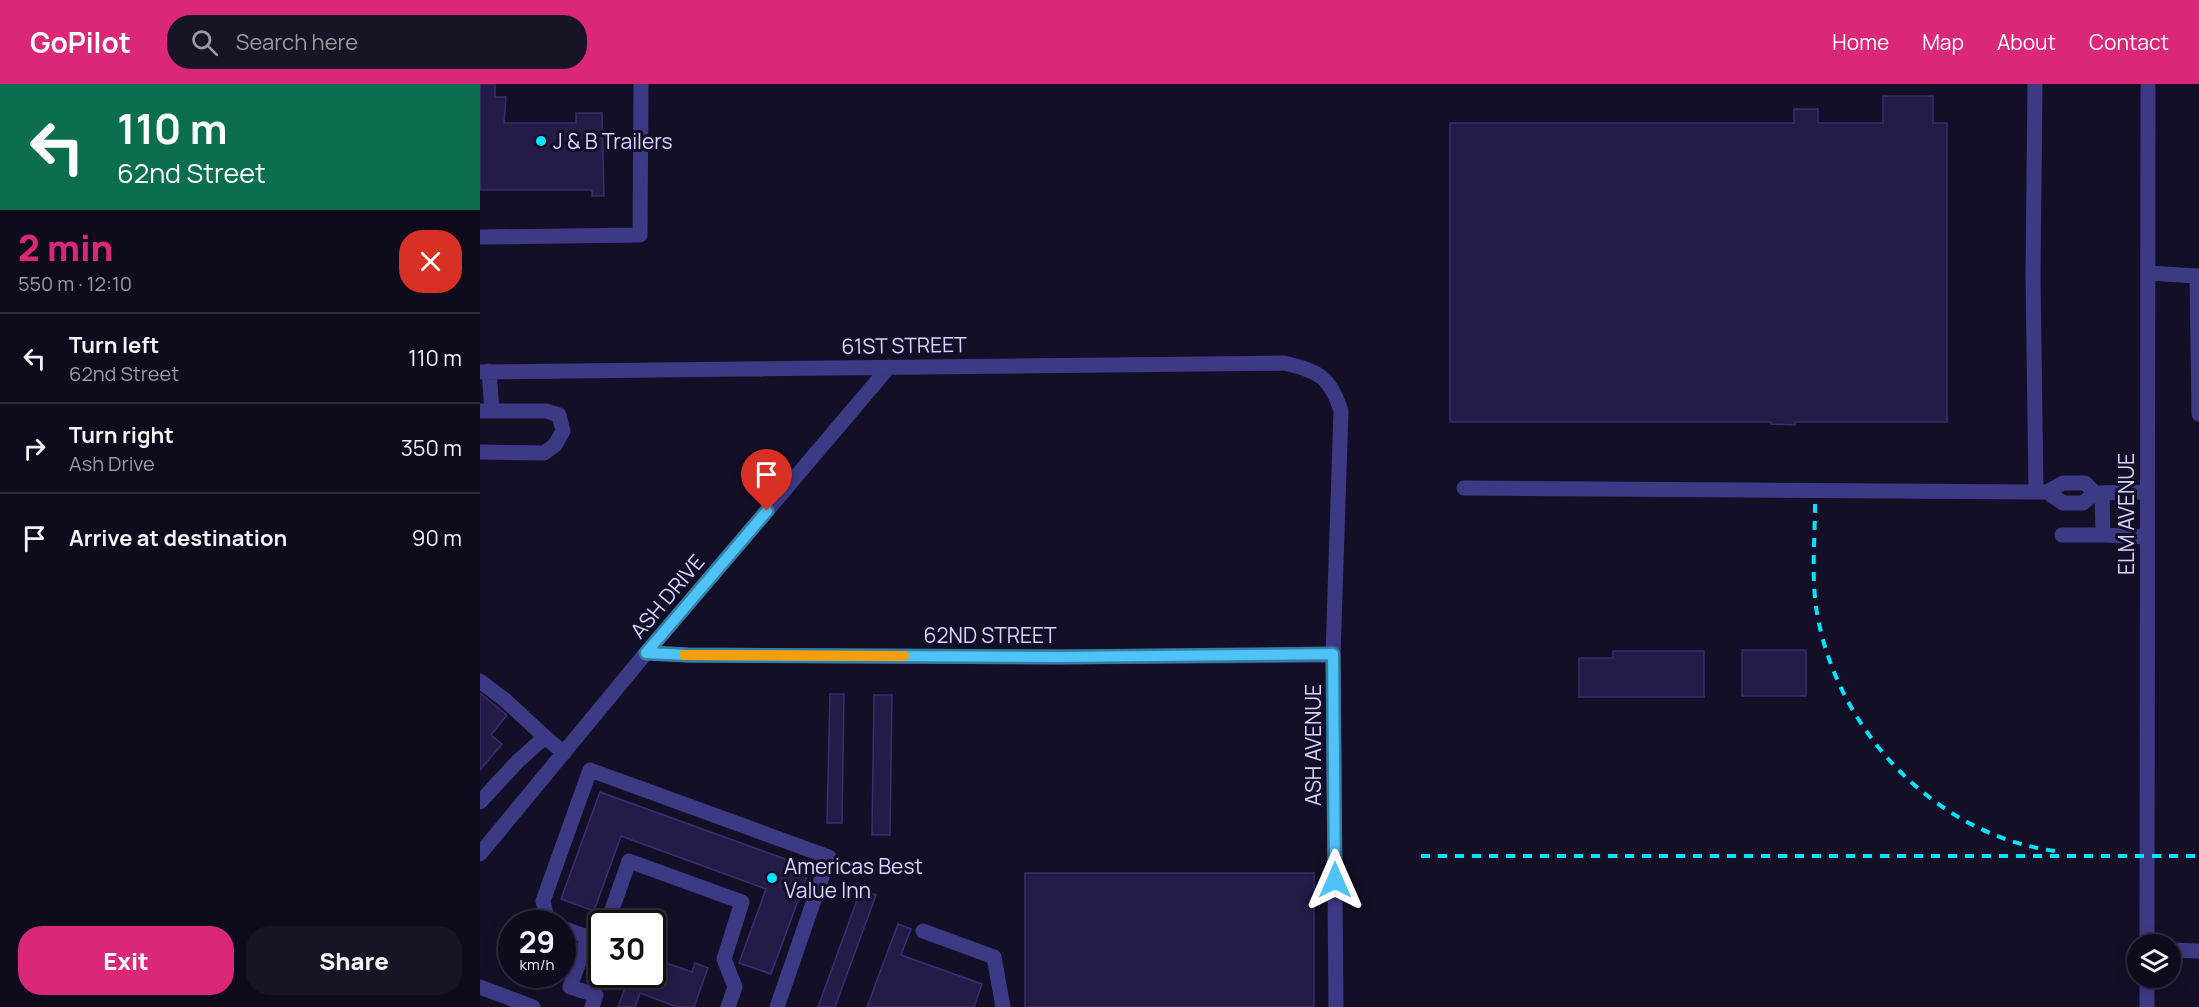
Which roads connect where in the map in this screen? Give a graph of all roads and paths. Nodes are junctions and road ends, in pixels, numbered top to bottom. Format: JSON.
{"nodes":[{"id":1,"x":641,"y":84,"type":"edge"},
{"id":2,"x":2035,"y":84,"type":"edge"},
{"id":3,"x":2148,"y":84,"type":"edge"},
{"id":4,"x":480,"y":237,"type":"edge"},
{"id":5,"x":2148,"y":273,"type":"junction"},
{"id":6,"x":2199,"y":331,"type":"edge"},
{"id":7,"x":889,"y":367,"type":"junction"},
{"id":8,"x":485,"y":371,"type":"edge"},
{"id":9,"x":1326,"y":379,"type":"joint"},
{"id":10,"x":486,"y":411,"type":"edge"},
{"id":11,"x":2199,"y":414,"type":"edge"},
{"id":12,"x":480,"y":452,"type":"edge"},
{"id":13,"x":1464,"y":488,"type":"dead end"},
{"id":14,"x":2042,"y":492,"type":"junction"},
{"id":15,"x":2147,"y":492,"type":"junction"},
{"id":16,"x":2099,"y":493,"type":"junction"},
{"id":17,"x":2062,"y":535,"type":"dead end"},
{"id":18,"x":2103,"y":535,"type":"junction"},
{"id":19,"x":2147,"y":537,"type":"junction"},
{"id":20,"x":646,"y":653,"type":"junction"},
{"id":21,"x":1333,"y":654,"type":"junction"},
{"id":22,"x":480,"y":681,"type":"edge"},
{"id":23,"x":540,"y":741,"type":"junction"},
{"id":24,"x":564,"y":753,"type":"junction"},
{"id":25,"x":485,"y":797,"type":"edge"},
{"id":26,"x":481,"y":850,"type":"edge"},
{"id":27,"x":545,"y":910,"type":"edge"},
{"id":28,"x":612,"y":910,"type":"edge"},
{"id":29,"x":922,"y":932,"type":"dead end"},
{"id":30,"x":576,"y":933,"type":"edge"},
{"id":31,"x":2147,"y":934,"type":"edge"},
{"id":32,"x":588,"y":937,"type":"joint"},
{"id":33,"x":2181,"y":950,"type":"edge"},
{"id":34,"x":2199,"y":951,"type":"edge"},
{"id":35,"x":480,"y":987,"type":"edge"},
{"id":36,"x":2147,"y":988,"type":"edge"},
{"id":37,"x":533,"y":1007,"type":"edge"},
{"id":38,"x":592,"y":1007,"type":"edge"},
{"id":39,"x":729,"y":1007,"type":"edge"},
{"id":40,"x":777,"y":1007,"type":"edge"},
{"id":41,"x":1003,"y":1007,"type":"edge"},
{"id":42,"x":1336,"y":1007,"type":"edge"},
{"id":43,"x":2147,"y":1007,"type":"edge"}],
"edges":[{"from":1,"to":4,"type":"street"},
{"from":2,"to":14,"type":"street"},
{"from":3,"to":5,"type":"street","name":"ELM AVENUE"},
{"from":5,"to":6,"type":"street"},
{"from":5,"to":15,"type":"street","name":"ELM AVENUE"},
{"from":6,"to":11,"type":"street"},
{"from":7,"to":8,"type":"street","name":"61ST STREET"},
{"from":7,"to":9,"type":"street","name":"61ST STREET"},
{"from":7,"to":20,"type":"street","name":"ASH DRIVE"},
{"from":8,"to":10,"type":"street"},
{"from":9,"to":21,"type":"street","name":"ASH AVENUE"},
{"from":10,"to":12,"type":"street"},
{"from":13,"to":14,"type":"street"},
{"from":14,"to":16,"type":"street"},
{"from":15,"to":16,"type":"street"},
{"from":15,"to":19,"type":"street","name":"ELM AVENUE"},
{"from":16,"to":18,"type":"street"},
{"from":17,"to":18,"type":"street"},
{"from":18,"to":19,"type":"street"},
{"from":19,"to":31,"type":"street","name":"ELM AVENUE"},
{"from":20,"to":21,"type":"street","name":"62ND STREET"},
{"from":20,"to":24,"type":"street","name":"ASH DRIVE"},
{"from":21,"to":42,"type":"street","name":"ASH AVENUE"},
{"from":22,"to":23,"type":"street"},
{"from":23,"to":24,"type":"street"},
{"from":23,"to":25,"type":"street"},
{"from":24,"to":26,"type":"street","name":"ASH DRIVE"},
{"from":27,"to":40,"type":"street"},
{"from":28,"to":39,"type":"street"},
{"from":29,"to":41,"type":"street"},
{"from":30,"to":32,"type":"street"},
{"from":32,"to":38,"type":"street"},
{"from":33,"to":34,"type":"street"},
{"from":35,"to":37,"type":"street"},
{"from":36,"to":43,"type":"street"}]}
